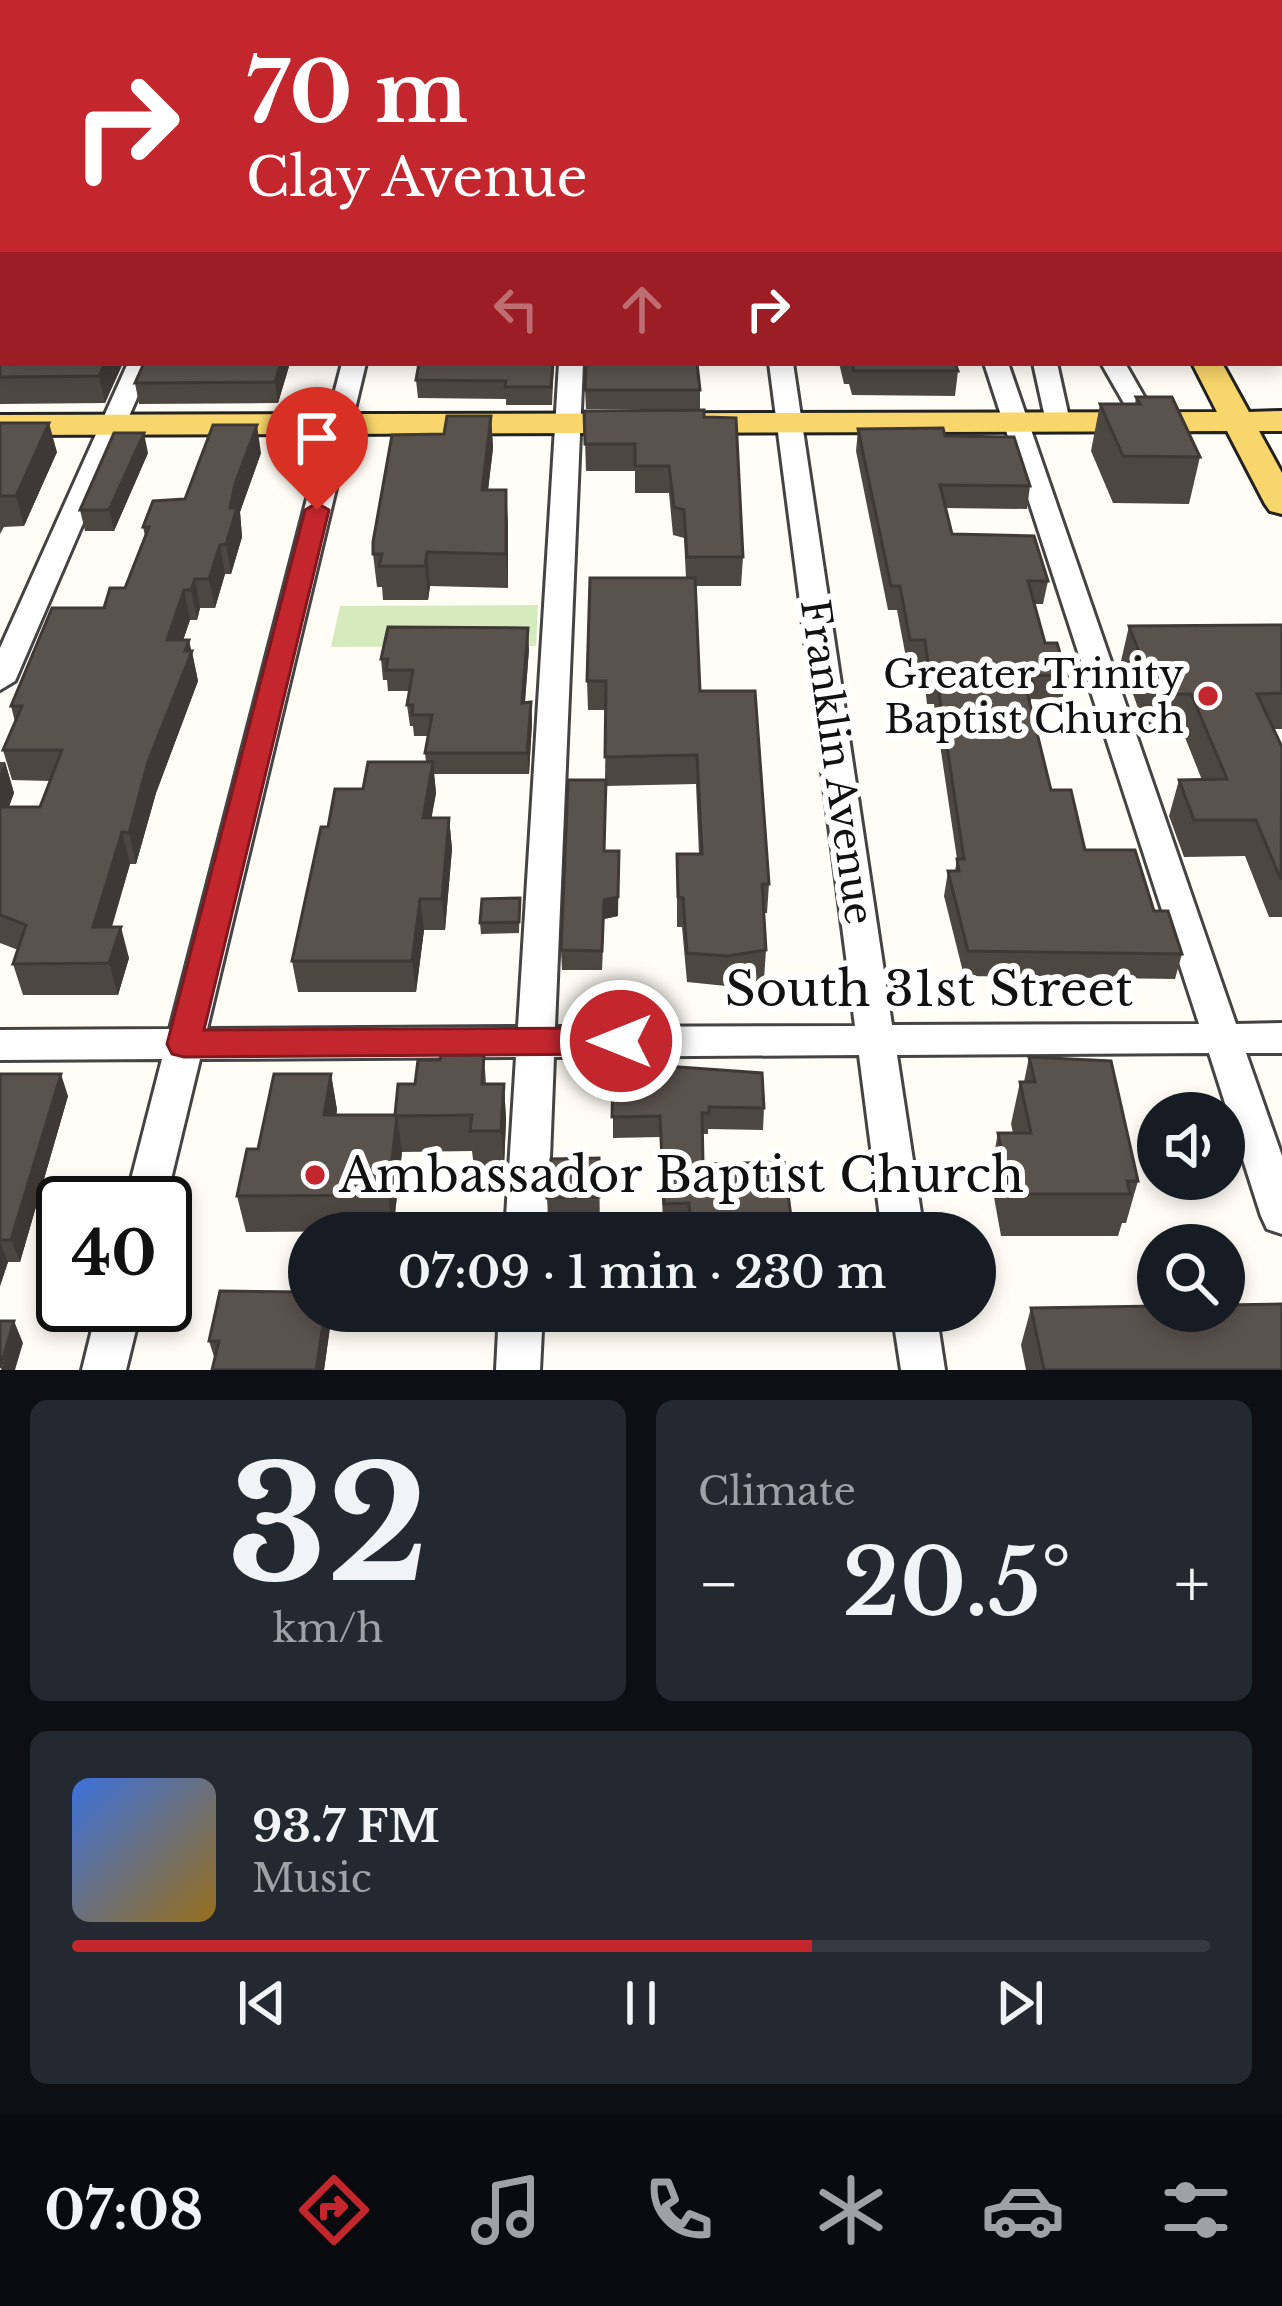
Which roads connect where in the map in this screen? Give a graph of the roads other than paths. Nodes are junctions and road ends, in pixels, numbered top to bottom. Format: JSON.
{"nodes":[{"id":1,"x":139,"y":366,"type":"edge"},
{"id":2,"x":353,"y":366,"type":"edge"},
{"id":3,"x":571,"y":366,"type":"edge"},
{"id":4,"x":781,"y":366,"type":"edge"},
{"id":5,"x":997,"y":366,"type":"edge"},
{"id":6,"x":1046,"y":366,"type":"edge"},
{"id":7,"x":1115,"y":366,"type":"edge"},
{"id":8,"x":1209,"y":366,"type":"edge"},
{"id":9,"x":1238,"y":421,"type":"junction"},
{"id":10,"x":1282,"y":421,"type":"edge"},
{"id":11,"x":1016,"y":422,"type":"junction"},
{"id":12,"x":1058,"y":422,"type":"junction"},
{"id":13,"x":1146,"y":422,"type":"junction"},
{"id":14,"x":568,"y":424,"type":"junction"},
{"id":15,"x":789,"y":424,"type":"junction"},
{"id":16,"x":0,"y":425,"type":"edge"},
{"id":17,"x":113,"y":425,"type":"junction"},
{"id":18,"x":339,"y":426,"type":"junction"},
{"id":19,"x":1282,"y":504,"type":"edge"},
{"id":20,"x":0,"y":681,"type":"edge"},
{"id":21,"x":1282,"y":1038,"type":"edge"},
{"id":22,"x":1222,"y":1039,"type":"junction"},
{"id":23,"x":536,"y":1040,"type":"junction"},
{"id":24,"x":876,"y":1042,"type":"junction"},
{"id":25,"x":184,"y":1044,"type":"junction"},
{"id":26,"x":0,"y":1045,"type":"edge"},
{"id":27,"x":152,"y":1176,"type":"edge"},
{"id":28,"x":527,"y":1212,"type":"edge"},
{"id":29,"x":900,"y":1212,"type":"edge"},
{"id":30,"x":1282,"y":1216,"type":"edge"},
{"id":31,"x":113,"y":1332,"type":"edge"},
{"id":32,"x":520,"y":1332,"type":"edge"},
{"id":33,"x":917,"y":1332,"type":"edge"},
{"id":34,"x":104,"y":1370,"type":"edge"},
{"id":35,"x":518,"y":1370,"type":"edge"},
{"id":36,"x":922,"y":1370,"type":"edge"}],
"edges":[{"from":1,"to":17,"type":"street"},
{"from":2,"to":18,"type":"street"},
{"from":3,"to":14,"type":"street"},
{"from":4,"to":15,"type":"street","name":"Franklin Avenue"},
{"from":5,"to":11,"type":"street"},
{"from":6,"to":12,"type":"street"},
{"from":7,"to":13,"type":"street"},
{"from":8,"to":9,"type":"main road"},
{"from":9,"to":10,"type":"main road"},
{"from":9,"to":13,"type":"main road"},
{"from":9,"to":19,"type":"main road"},
{"from":11,"to":12,"type":"main road"},
{"from":11,"to":15,"type":"main road"},
{"from":11,"to":22,"type":"street"},
{"from":12,"to":13,"type":"main road"},
{"from":14,"to":15,"type":"main road"},
{"from":14,"to":18,"type":"main road"},
{"from":14,"to":23,"type":"street"},
{"from":15,"to":24,"type":"street","name":"Franklin Avenue"},
{"from":16,"to":17,"type":"main road"},
{"from":17,"to":18,"type":"main road"},
{"from":17,"to":20,"type":"street"},
{"from":18,"to":25,"type":"street"},
{"from":21,"to":22,"type":"street","name":"South 31st Street"},
{"from":22,"to":24,"type":"street","name":"South 31st Street"},
{"from":22,"to":30,"type":"street"},
{"from":23,"to":24,"type":"street","name":"South 31st Street"},
{"from":23,"to":25,"type":"street","name":"South 31st Street"},
{"from":23,"to":28,"type":"street"},
{"from":24,"to":29,"type":"street","name":"Franklin Avenue"},
{"from":25,"to":26,"type":"street","name":"South 31st Street"},
{"from":25,"to":27,"type":"street"},
{"from":31,"to":34,"type":"street"},
{"from":32,"to":35,"type":"street"},
{"from":33,"to":36,"type":"street"}]}
